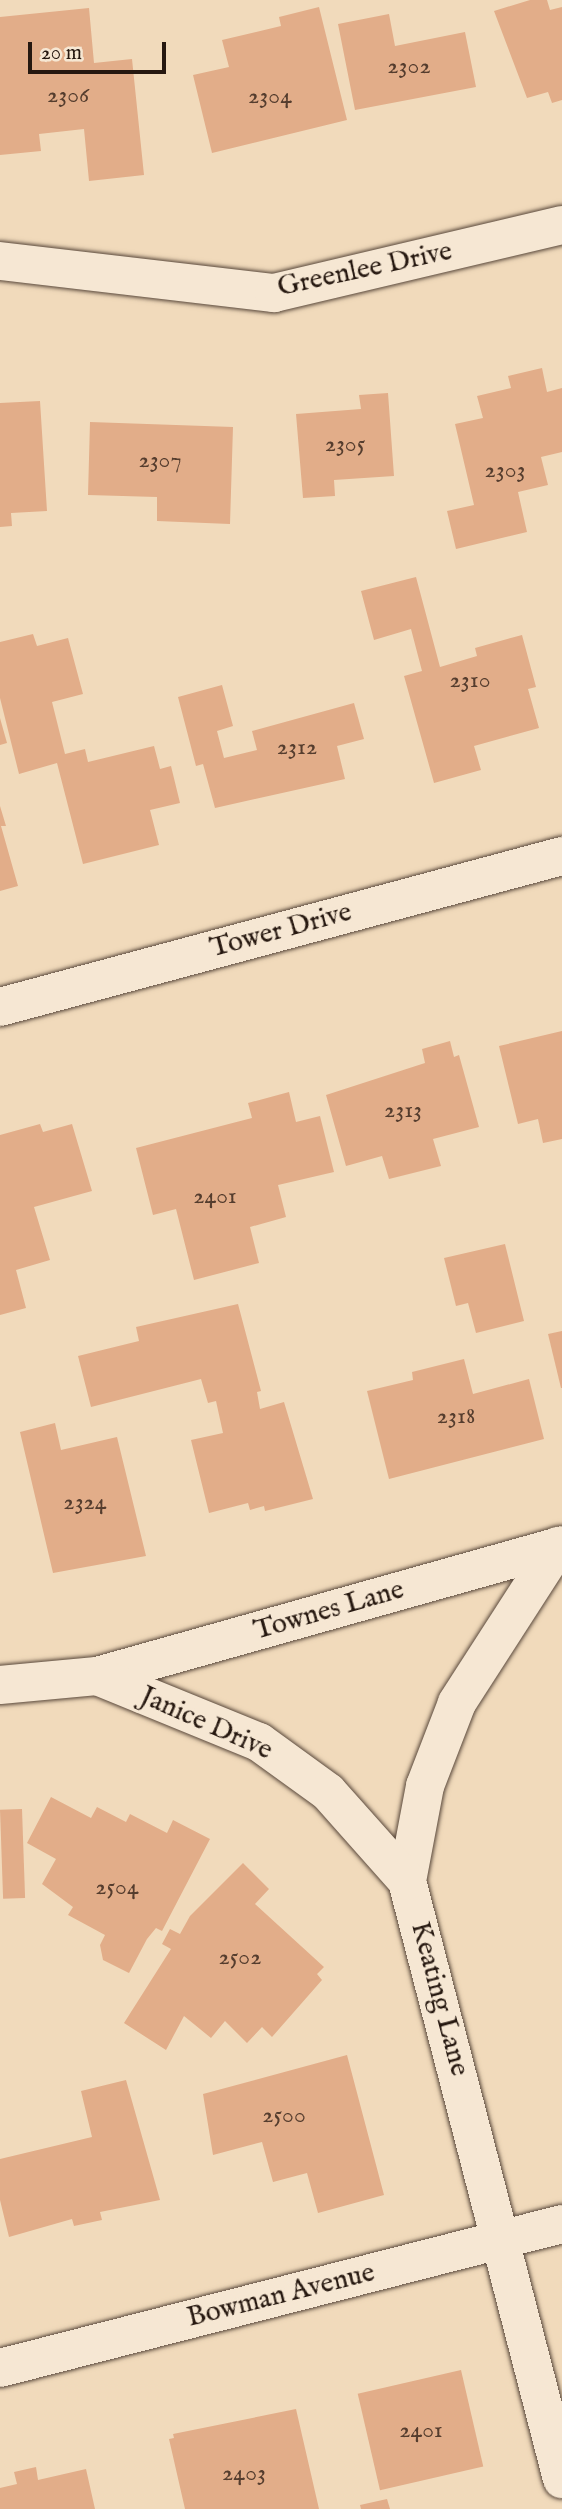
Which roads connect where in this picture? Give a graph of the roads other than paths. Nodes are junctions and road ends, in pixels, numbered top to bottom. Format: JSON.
{"nodes":[{"id":1,"x":562,"y":225,"type":"edge"},
{"id":2,"x":0,"y":261,"type":"edge"},
{"id":3,"x":562,"y":856,"type":"edge"},
{"id":4,"x":0,"y":1007,"type":"edge"},
{"id":5,"x":560,"y":1546,"type":"edge"},
{"id":6,"x":97,"y":1676,"type":"junction"},
{"id":7,"x":0,"y":1685,"type":"edge"},
{"id":8,"x":407,"y":1881,"type":"junction"},
{"id":9,"x":562,"y":2224,"type":"edge"},
{"id":10,"x":503,"y":2239,"type":"junction"},
{"id":11,"x":0,"y":2368,"type":"edge"},
{"id":12,"x":562,"y":2479,"type":"edge"}],
"edges":[{"from":1,"to":2,"type":"street","name":"Greenlee Drive"},
{"from":3,"to":4,"type":"street","name":"Tower Drive"},
{"from":5,"to":6,"type":"street","name":"Townes Lane"},
{"from":5,"to":8,"type":"street","name":"Keating Lane"},
{"from":6,"to":7,"type":"street","name":"Janice Drive"},
{"from":6,"to":8,"type":"street","name":"Janice Drive"},
{"from":8,"to":10,"type":"street","name":"Keating Lane"},
{"from":9,"to":10,"type":"street","name":"Bowman Avenue"},
{"from":10,"to":11,"type":"street","name":"Bowman Avenue"},
{"from":10,"to":12,"type":"street","name":"Keating Lane"}]}
